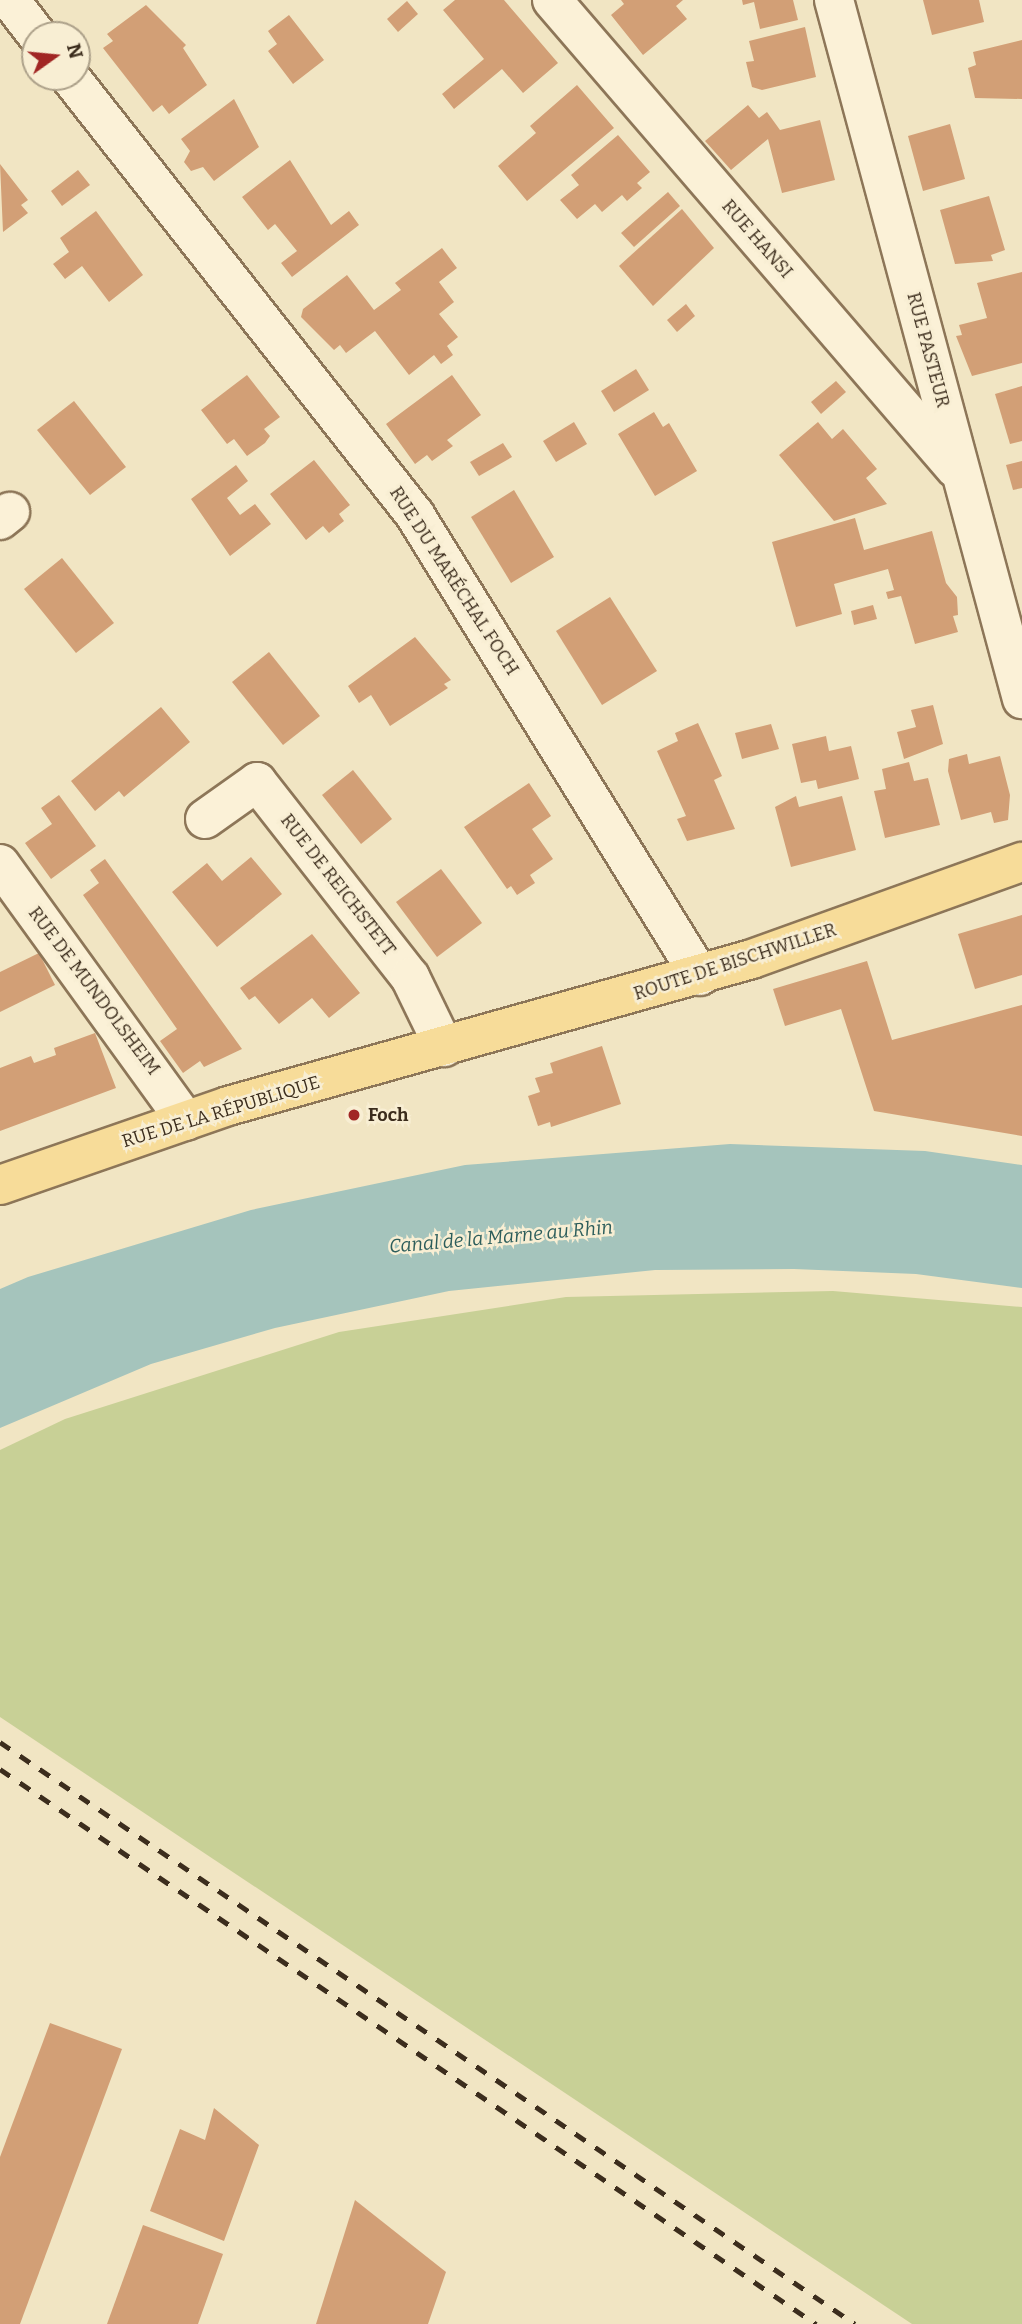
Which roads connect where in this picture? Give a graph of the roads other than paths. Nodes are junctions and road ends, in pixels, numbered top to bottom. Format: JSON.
{"nodes":[{"id":1,"x":10,"y":0,"type":"edge"},
{"id":2,"x":552,"y":0,"type":"edge"},
{"id":3,"x":834,"y":0,"type":"edge"},
{"id":4,"x":26,"y":21,"type":"edge"},
{"id":5,"x":81,"y":91,"type":"edge"},
{"id":6,"x":963,"y":477,"type":"junction"},
{"id":7,"x":1022,"y":699,"type":"edge"},
{"id":8,"x":205,"y":820,"type":"dead end"},
{"id":9,"x":1022,"y":862,"type":"edge"},
{"id":10,"x":0,"y":864,"type":"edge"},
{"id":11,"x":700,"y":976,"type":"junction"},
{"id":12,"x":444,"y":1047,"type":"junction"},
{"id":13,"x":186,"y":1121,"type":"junction"},
{"id":14,"x":0,"y":1185,"type":"edge"}],
"edges":[{"from":1,"to":4,"type":"street"},
{"from":2,"to":6,"type":"street","name":"RUE HANSI"},
{"from":3,"to":6,"type":"street","name":"RUE PASTEUR"},
{"from":5,"to":11,"type":"street","name":"RUE DU MARÉCHAL FOCH"},
{"from":6,"to":7,"type":"street","name":"RUE PASTEUR"},
{"from":8,"to":12,"type":"street","name":"RUE DE REICHSTETT"},
{"from":9,"to":11,"type":"main road","name":"ROUTE DE BISCHWILLER"},
{"from":10,"to":13,"type":"street","name":"RUE DE MUNDOLSHEIM"},
{"from":11,"to":12,"type":"main road","name":"ROUTE DE BISCHWILLER"},
{"from":12,"to":13,"type":"main road","name":"RUE DE LA RÉPUBLIQUE"},
{"from":13,"to":14,"type":"main road","name":"RUE DE LA RÉPUBLIQUE"}]}
